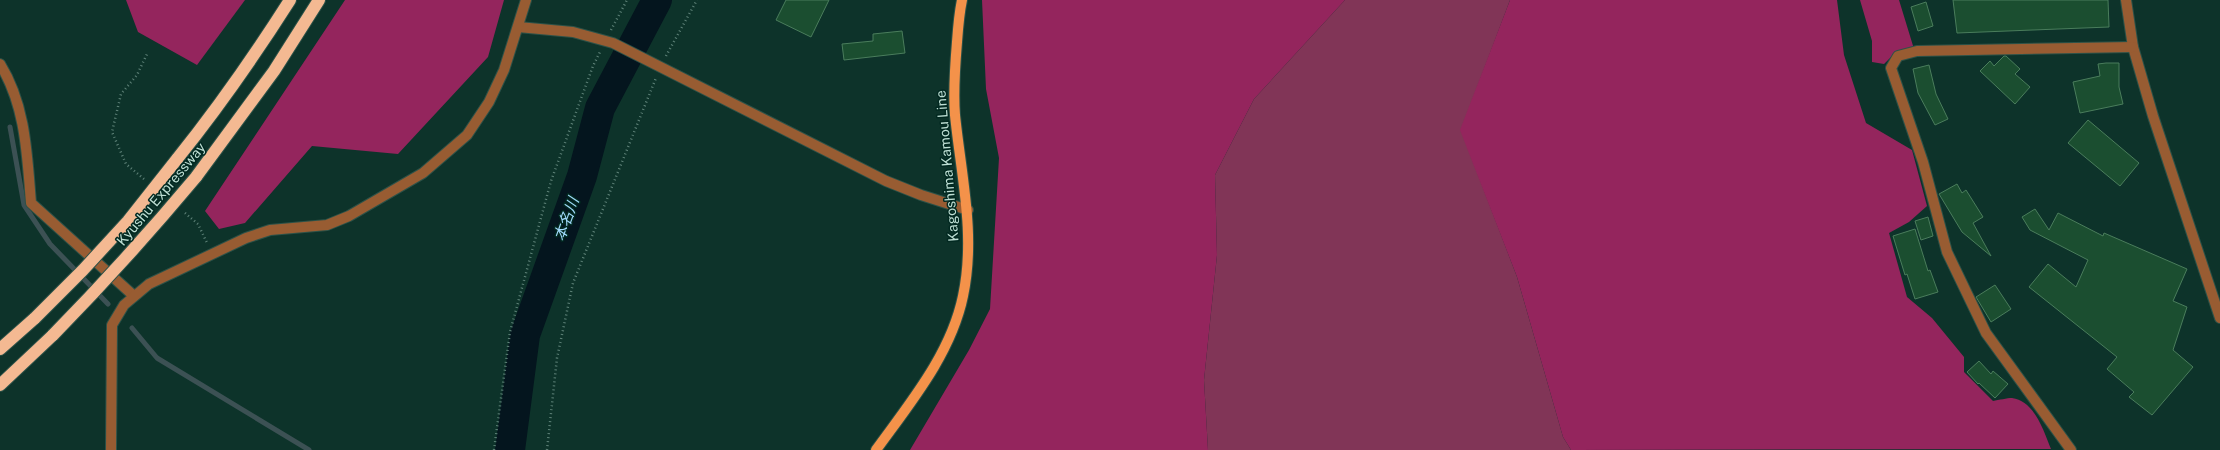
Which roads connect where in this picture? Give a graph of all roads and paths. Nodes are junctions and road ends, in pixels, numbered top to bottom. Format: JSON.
{"nodes":[{"id":1,"x":290,"y":0,"type":"edge"},
{"id":2,"x":319,"y":0,"type":"edge"},
{"id":3,"x":526,"y":0,"type":"edge"},
{"id":4,"x":627,"y":0,"type":"edge"},
{"id":5,"x":697,"y":0,"type":"edge"},
{"id":6,"x":962,"y":0,"type":"edge"},
{"id":7,"x":2126,"y":0,"type":"edge"},
{"id":8,"x":518,"y":27,"type":"junction"},
{"id":9,"x":609,"y":42,"type":"junction"},
{"id":10,"x":2133,"y":47,"type":"junction"},
{"id":11,"x":147,"y":54,"type":"dead end"},
{"id":12,"x":0,"y":64,"type":"edge"},
{"id":13,"x":657,"y":65,"type":"junction"},
{"id":14,"x":150,"y":184,"type":"dead end"},
{"id":15,"x":180,"y":209,"type":"dead end"},
{"id":16,"x":968,"y":210,"type":"junction"},
{"id":17,"x":212,"y":255,"type":"junction"},
{"id":18,"x":134,"y":296,"type":"junction"},
{"id":19,"x":2220,"y":318,"type":"edge"},
{"id":20,"x":0,"y":349,"type":"edge"},
{"id":21,"x":0,"y":385,"type":"edge"},
{"id":22,"x":111,"y":450,"type":"edge"},
{"id":23,"x":494,"y":450,"type":"edge"},
{"id":24,"x":547,"y":450,"type":"edge"},
{"id":25,"x":876,"y":450,"type":"edge"},
{"id":26,"x":2071,"y":450,"type":"edge"}],
"edges":[{"from":1,"to":20,"type":"highway","name":"Kyushu Expressway","bridge":true},
{"from":2,"to":21,"type":"highway","name":"Kyushu Expressway","bridge":true},
{"from":3,"to":8,"type":"street"},
{"from":4,"to":9,"type":"path"},
{"from":5,"to":13,"type":"path"},
{"from":6,"to":16,"type":"main road","name":"Kagoshima Kamou Line"},
{"from":7,"to":10,"type":"street"},
{"from":8,"to":9,"type":"street"},
{"from":8,"to":17,"type":"street"},
{"from":9,"to":13,"type":"street"},
{"from":9,"to":23,"type":"path"},
{"from":10,"to":19,"type":"street"},
{"from":10,"to":26,"type":"street"},
{"from":11,"to":14,"type":"path"},
{"from":12,"to":18,"type":"street"},
{"from":13,"to":16,"type":"street"},
{"from":13,"to":24,"type":"path"},
{"from":15,"to":17,"type":"path"},
{"from":16,"to":25,"type":"main road","name":"Kagoshima Kamou Line"},
{"from":17,"to":18,"type":"street"},
{"from":18,"to":22,"type":"street"}]}
